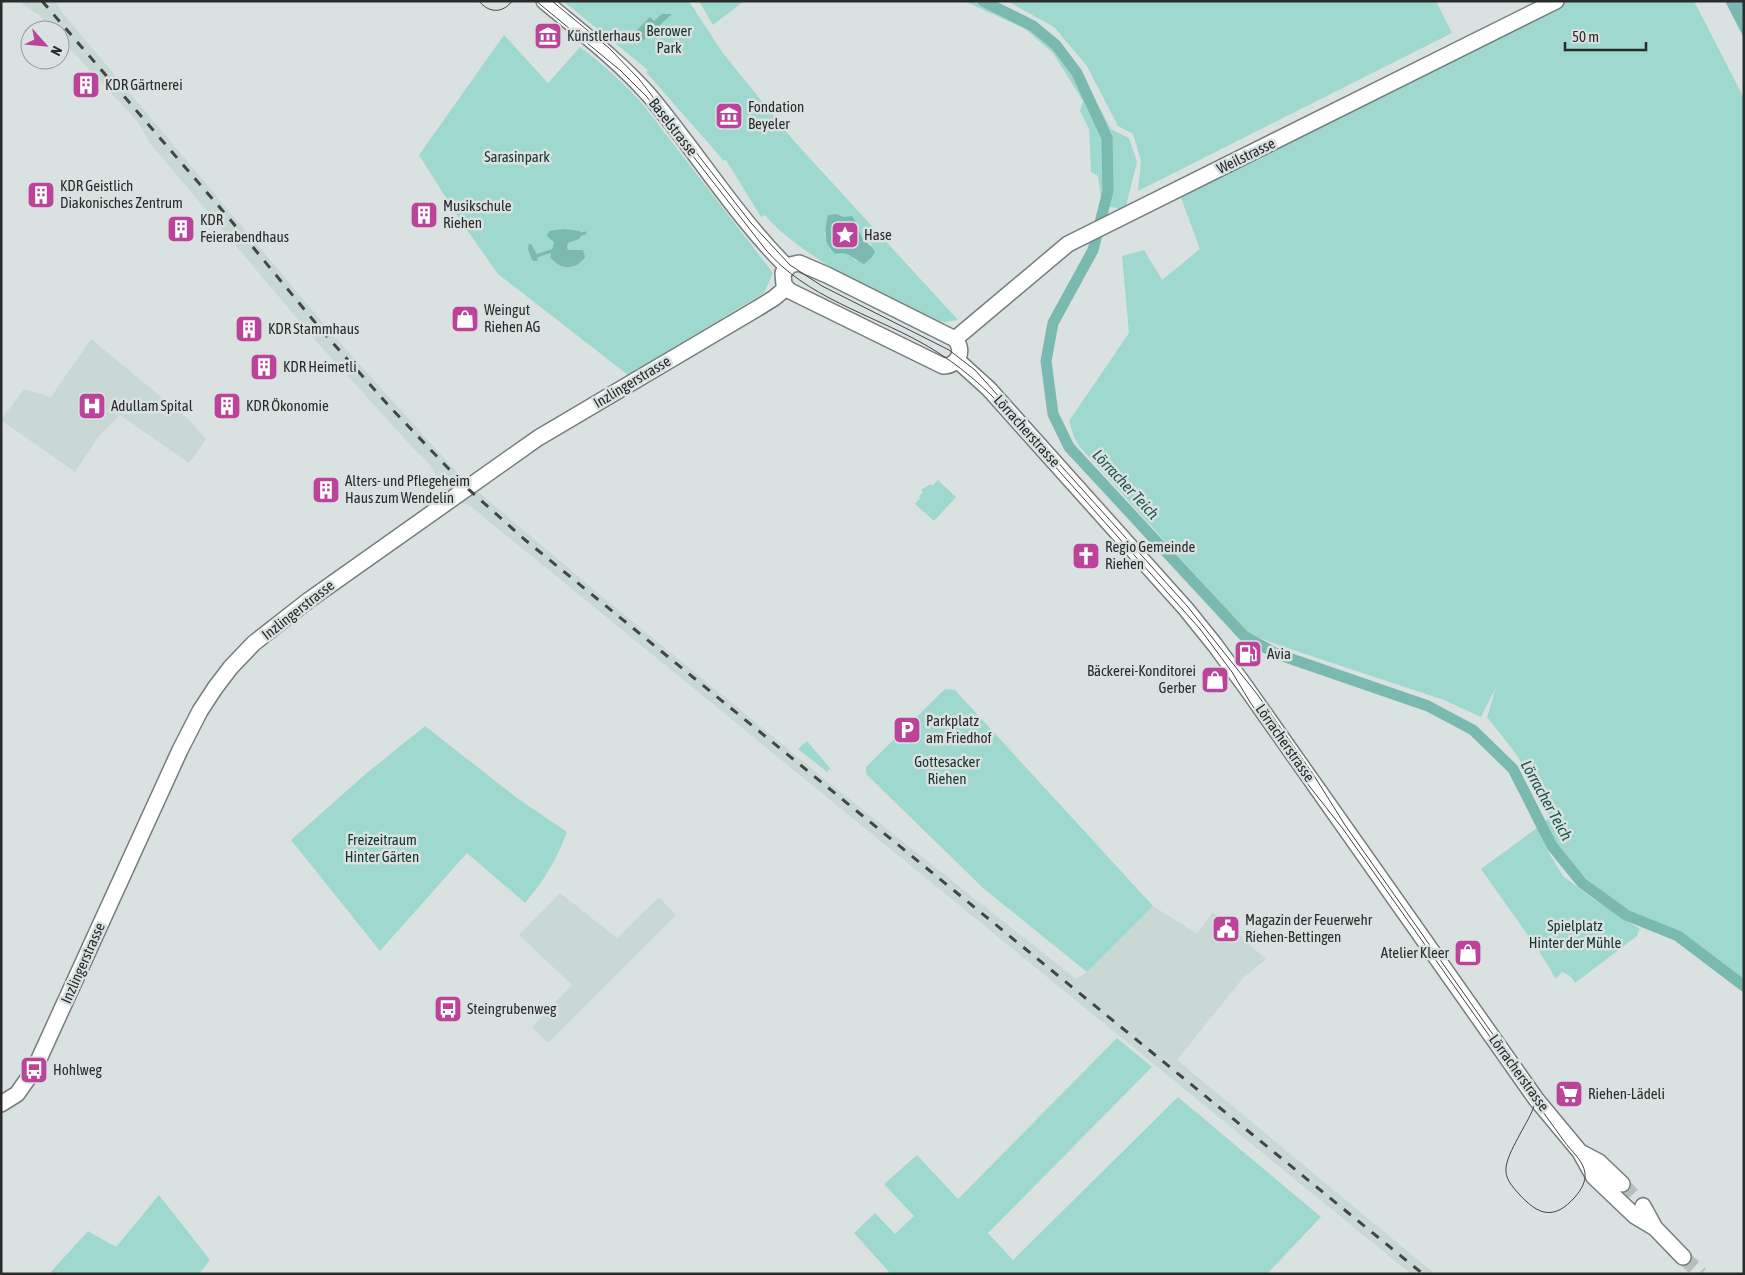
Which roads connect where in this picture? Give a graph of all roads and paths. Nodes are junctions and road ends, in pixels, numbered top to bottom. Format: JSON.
{"nodes":[{"id":1,"x":544,"y":1,"type":"edge"},
{"id":2,"x":1556,"y":1,"type":"edge"},
{"id":3,"x":787,"y":267,"type":"junction"},
{"id":4,"x":786,"y":288,"type":"junction"},
{"id":5,"x":956,"y":339,"type":"junction"},
{"id":6,"x":957,"y":360,"type":"junction"},
{"id":7,"x":1,"y":1104,"type":"edge"},
{"id":8,"x":1580,"y":1152,"type":"junction"},
{"id":9,"x":1622,"y":1184,"type":"tunnel mouth"},
{"id":10,"x":1683,"y":1257,"type":"tunnel mouth"}],
"edges":[{"from":1,"to":3,"type":"main road","name":"Baselstrasse"},
{"from":2,"to":5,"type":"main road","name":"Weilstrasse"},
{"from":3,"to":4,"type":"main road"},
{"from":3,"to":5,"type":"main road"},
{"from":4,"to":6,"type":"main road"},
{"from":4,"to":7,"type":"main road","name":"Inzlingerstrasse"},
{"from":5,"to":6,"type":"main road"},
{"from":6,"to":8,"type":"main road","name":"Lörracherstrasse"},
{"from":8,"to":9,"type":"main road","name":"Lörracherstrasse"},
{"from":8,"to":10,"type":"main road","name":"Lörracherstrasse"}]}
